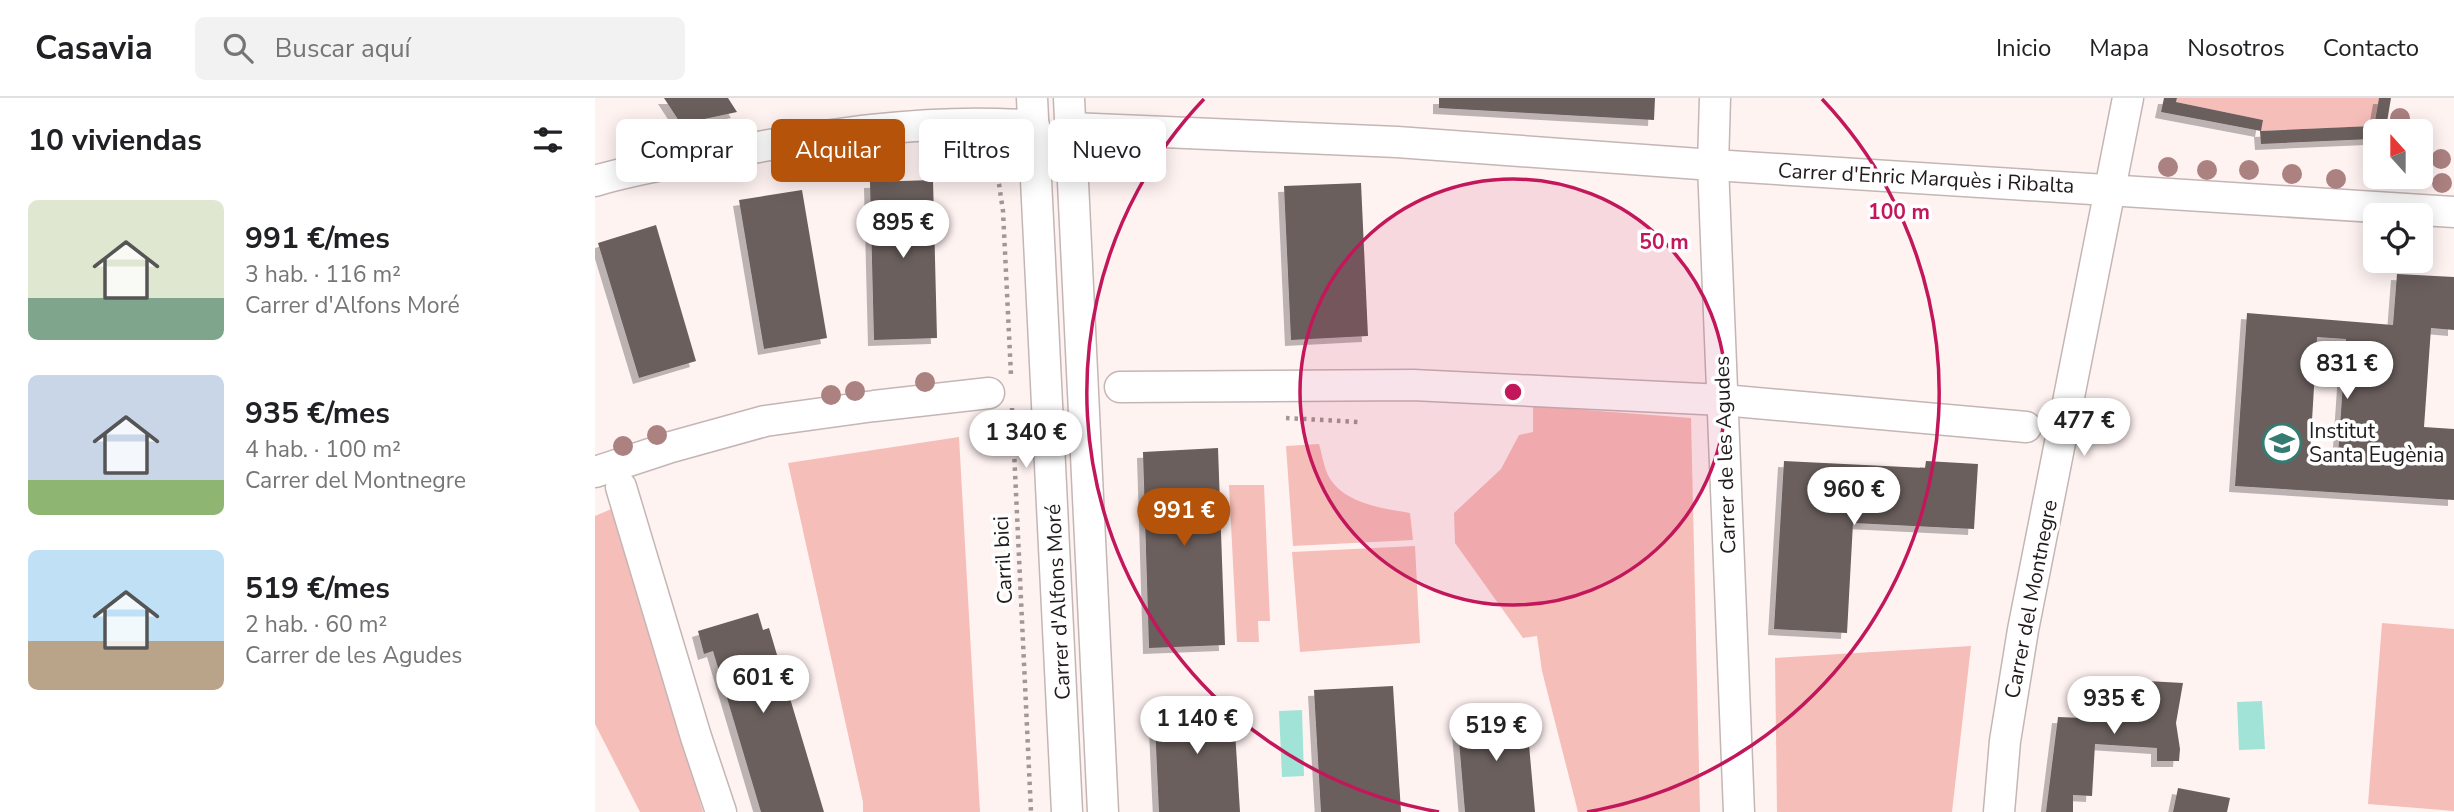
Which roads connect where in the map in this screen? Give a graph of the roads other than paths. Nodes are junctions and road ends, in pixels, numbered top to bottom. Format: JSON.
{"nodes":[{"id":1,"x":1069,"y":98,"type":"edge"},
{"id":2,"x":1715,"y":98,"type":"edge"},
{"id":3,"x":2128,"y":98,"type":"edge"},
{"id":4,"x":1033,"y":112,"type":"edge"},
{"id":5,"x":1070,"y":119,"type":"edge"},
{"id":6,"x":1166,"y":132,"type":"edge"},
{"id":7,"x":1713,"y":165,"type":"junction"},
{"id":8,"x":595,"y":181,"type":"edge"},
{"id":9,"x":1074,"y":182,"type":"edge"},
{"id":10,"x":2110,"y":189,"type":"junction"},
{"id":11,"x":2454,"y":212,"type":"edge"},
{"id":12,"x":1120,"y":387,"type":"dead end"},
{"id":13,"x":1003,"y":398,"type":"road end"},
{"id":14,"x":1723,"y":400,"type":"junction"},
{"id":15,"x":2026,"y":427,"type":"dead end"},
{"id":16,"x":595,"y":472,"type":"edge"},
{"id":17,"x":621,"y":487,"type":"dead end"},
{"id":18,"x":721,"y":812,"type":"edge"},
{"id":19,"x":1067,"y":812,"type":"edge"},
{"id":20,"x":1103,"y":812,"type":"edge"},
{"id":21,"x":1739,"y":812,"type":"edge"},
{"id":22,"x":1999,"y":812,"type":"edge"}],
"edges":[{"from":1,"to":5,"type":"street","name":"Carrer d'Alfons Moré"},
{"from":2,"to":7,"type":"street","name":"Carrer de les Agudes"},
{"from":3,"to":10,"type":"street","name":"Carrer del Montnegre"},
{"from":4,"to":8,"type":"street"},
{"from":4,"to":19,"type":"street","name":"Carrer d'Alfons Moré"},
{"from":6,"to":7,"type":"street","name":"Carrer d'Enric Marquès i Ribalta"},
{"from":7,"to":10,"type":"street","name":"Carrer d'Enric Marquès i Ribalta"},
{"from":7,"to":14,"type":"street","name":"Carrer de les Agudes"},
{"from":9,"to":20,"type":"street","name":"Carrer d'Alfons Moré"},
{"from":10,"to":11,"type":"street","name":"Carrer d'Enric Marquès i Ribalta"},
{"from":10,"to":22,"type":"street","name":"Carrer del Montnegre"},
{"from":12,"to":14,"type":"street"},
{"from":13,"to":16,"type":"street"},
{"from":14,"to":15,"type":"street"},
{"from":14,"to":21,"type":"street","name":"Carrer de les Agudes"},
{"from":17,"to":18,"type":"street"}]}
